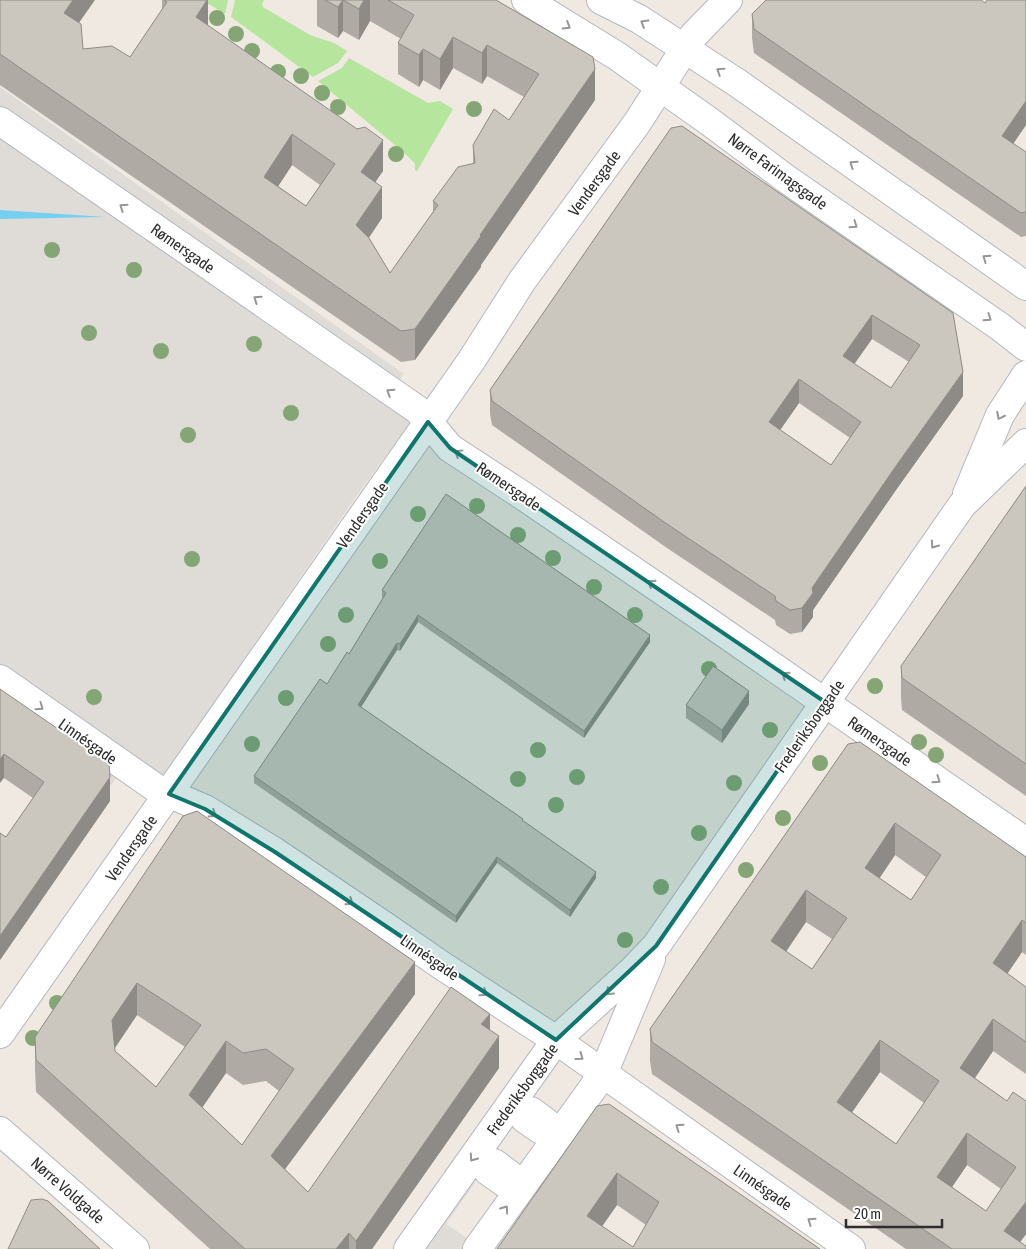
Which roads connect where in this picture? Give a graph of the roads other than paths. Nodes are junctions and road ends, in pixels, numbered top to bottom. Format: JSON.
{"nodes":[{"id":1,"x":526,"y":0,"type":"edge"},
{"id":2,"x":601,"y":0,"type":"edge"},
{"id":3,"x":728,"y":0,"type":"edge"},
{"id":4,"x":685,"y":48,"type":"junction"},
{"id":5,"x":660,"y":87,"type":"junction"},
{"id":6,"x":0,"y":121,"type":"edge"},
{"id":7,"x":1026,"y":286,"type":"edge"},
{"id":8,"x":1026,"y":347,"type":"edge"},
{"id":9,"x":1026,"y":375,"type":"edge"},
{"id":10,"x":428,"y":422,"type":"junction"},
{"id":11,"x":1026,"y":443,"type":"edge"},
{"id":12,"x":962,"y":505,"type":"junction"},
{"id":13,"x":0,"y":679,"type":"edge"},
{"id":14,"x":825,"y":702,"type":"junction"},
{"id":15,"x":169,"y":794,"type":"junction"},
{"id":16,"x":1026,"y":842,"type":"edge"},
{"id":17,"x":656,"y":946,"type":"junction"},
{"id":18,"x":0,"y":1034,"type":"edge"},
{"id":19,"x":556,"y":1040,"type":"junction"},
{"id":20,"x":603,"y":1074,"type":"junction"},
{"id":21,"x":0,"y":1131,"type":"edge"},
{"id":22,"x":135,"y":1249,"type":"edge"},
{"id":23,"x":408,"y":1249,"type":"edge"},
{"id":24,"x":477,"y":1249,"type":"edge"},
{"id":25,"x":851,"y":1249,"type":"edge"}],
"edges":[{"from":1,"to":5,"type":"street","name":"Nørre Farimagsgade","one_way":true},
{"from":4,"to":2,"type":"street","one_way":true},
{"from":3,"to":4,"type":"street","name":"Vendersgade"},
{"from":4,"to":5,"type":"street","name":"Vendersgade"},
{"from":7,"to":4,"type":"street","one_way":true},
{"from":5,"to":8,"type":"street","name":"Nørre Farimagsgade","one_way":true},
{"from":5,"to":10,"type":"street","name":"Vendersgade"},
{"from":10,"to":6,"type":"street","name":"Rømersgade","one_way":true},
{"from":9,"to":12,"type":"street","name":"Frederiksborggade","one_way":true},
{"from":14,"to":10,"type":"street","name":"Rømersgade","one_way":true},
{"from":10,"to":15,"type":"street","name":"Vendersgade"},
{"from":11,"to":12,"type":"street","name":"Frederiksborggade"},
{"from":12,"to":14,"type":"street","name":"Frederiksborggade","one_way":true},
{"from":13,"to":15,"type":"street","name":"Linnésgade","one_way":true},
{"from":14,"to":16,"type":"street","name":"Rømersgade","one_way":true},
{"from":14,"to":17,"type":"street","name":"Frederiksborggade"},
{"from":15,"to":18,"type":"street","name":"Vendersgade"},
{"from":15,"to":19,"type":"street","name":"Linnésgade","one_way":true},
{"from":17,"to":19,"type":"street","name":"Frederiksborggade","one_way":true},
{"from":17,"to":20,"type":"street","name":"Frederiksborggade"},
{"from":19,"to":20,"type":"street","name":"Linnésgade","one_way":true},
{"from":19,"to":23,"type":"street","name":"Frederiksborggade","one_way":true},
{"from":24,"to":20,"type":"street","name":"Frederiksborggade","one_way":true},
{"from":25,"to":20,"type":"street","name":"Linnésgade","one_way":true},
{"from":21,"to":22,"type":"street","name":"Nørre Voldgade"}]}
